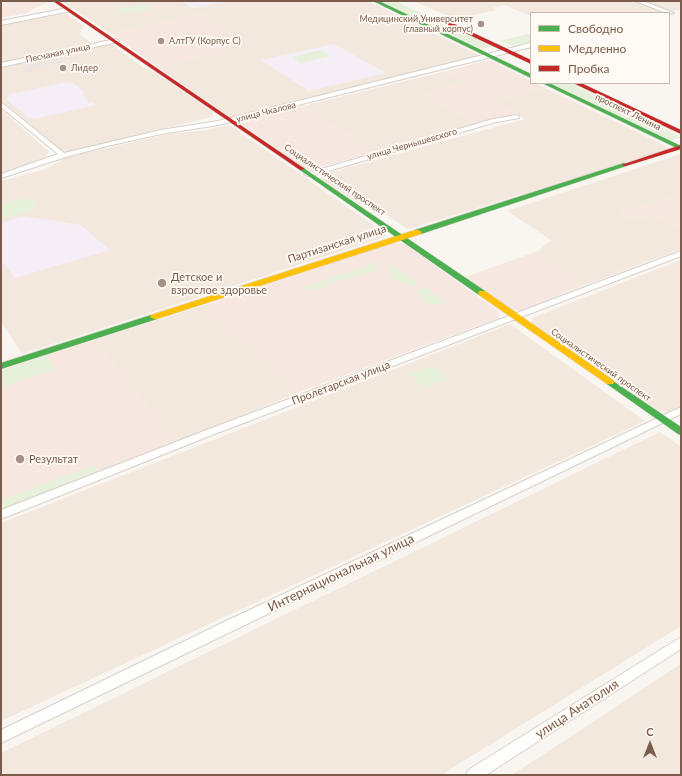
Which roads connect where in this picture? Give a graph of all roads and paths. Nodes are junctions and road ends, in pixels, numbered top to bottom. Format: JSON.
{"nodes":[{"id":1,"x":54,"y":1,"type":"edge"},
{"id":2,"x":375,"y":1,"type":"edge"},
{"id":3,"x":638,"y":1,"type":"edge"},
{"id":4,"x":68,"y":10,"type":"junction"},
{"id":5,"x":672,"y":12,"type":"edge"},
{"id":6,"x":435,"y":17,"type":"dead end"},
{"id":7,"x":1,"y":22,"type":"edge"},
{"id":8,"x":116,"y":41,"type":"junction"},
{"id":9,"x":530,"y":45,"type":"edge"},
{"id":10,"x":507,"y":51,"type":"junction"},
{"id":11,"x":488,"y":56,"type":"junction"},
{"id":12,"x":530,"y":62,"type":"edge"},
{"id":13,"x":1,"y":65,"type":"edge"},
{"id":14,"x":530,"y":76,"type":"edge"},
{"id":15,"x":547,"y":84,"type":"edge"},
{"id":16,"x":578,"y":84,"type":"edge"},
{"id":17,"x":1,"y":104,"type":"edge"},
{"id":18,"x":516,"y":117,"type":"dead end"},
{"id":19,"x":230,"y":120,"type":"junction"},
{"id":20,"x":681,"y":132,"type":"edge"},
{"id":21,"x":680,"y":148,"type":"edge"},
{"id":22,"x":63,"y":155,"type":"junction"},
{"id":23,"x":308,"y":174,"type":"junction"},
{"id":24,"x":1,"y":176,"type":"edge"},
{"id":25,"x":401,"y":236,"type":"junction"},
{"id":26,"x":681,"y":253,"type":"edge"},
{"id":27,"x":515,"y":317,"type":"junction"},
{"id":28,"x":1,"y":366,"type":"edge"},
{"id":29,"x":681,"y":410,"type":"edge"},
{"id":30,"x":662,"y":419,"type":"junction"},
{"id":31,"x":681,"y":432,"type":"edge"},
{"id":32,"x":1,"y":515,"type":"edge"},
{"id":33,"x":681,"y":642,"type":"edge"},
{"id":34,"x":1,"y":737,"type":"edge"},
{"id":35,"x":473,"y":775,"type":"edge"}],
"edges":[{"from":1,"to":4,"type":"main road","name":"Социалистический проспект"},
{"from":2,"to":11,"type":"main road"},
{"from":3,"to":5,"type":"street"},
{"from":4,"to":7,"type":"street"},
{"from":4,"to":8,"type":"main road","name":"Социалистический проспект"},
{"from":6,"to":10,"type":"main road"},
{"from":8,"to":13,"type":"street","name":"Песчаная улица"},
{"from":8,"to":19,"type":"main road","name":"Социалистический проспект"},
{"from":9,"to":10,"type":"street","name":"улица Чкалова"},
{"from":10,"to":11,"type":"street","name":"улица Чкалова"},
{"from":10,"to":12,"type":"main road"},
{"from":11,"to":14,"type":"main road"},
{"from":11,"to":19,"type":"street","name":"улица Чкалова"},
{"from":15,"to":21,"type":"main road","name":"проспект Ленина"},
{"from":16,"to":20,"type":"main road","name":"проспект Ленина"},
{"from":17,"to":22,"type":"street"},
{"from":18,"to":23,"type":"street","name":"улица Чернышевского"},
{"from":19,"to":22,"type":"street","name":"улица Чкалова"},
{"from":19,"to":23,"type":"main road","name":"Социалистический проспект"},
{"from":21,"to":25,"type":"main road","name":"Партизанская улица"},
{"from":22,"to":24,"type":"street","name":"улица Чкалова"},
{"from":23,"to":25,"type":"main road","name":"Социалистический проспект"},
{"from":25,"to":27,"type":"main road","name":"Социалистический проспект"},
{"from":25,"to":28,"type":"main road","name":"Партизанская улица"},
{"from":26,"to":27,"type":"street","name":"Пролетарская улица"},
{"from":27,"to":30,"type":"main road","name":"Социалистический проспект"},
{"from":27,"to":32,"type":"street","name":"Пролетарская улица"},
{"from":29,"to":30,"type":"street","name":"Интернациональная улица"},
{"from":30,"to":31,"type":"main road","name":"Социалистический проспект"},
{"from":30,"to":34,"type":"street","name":"Интернациональная улица"},
{"from":33,"to":35,"type":"street","name":"улица Анатолия"}]}
